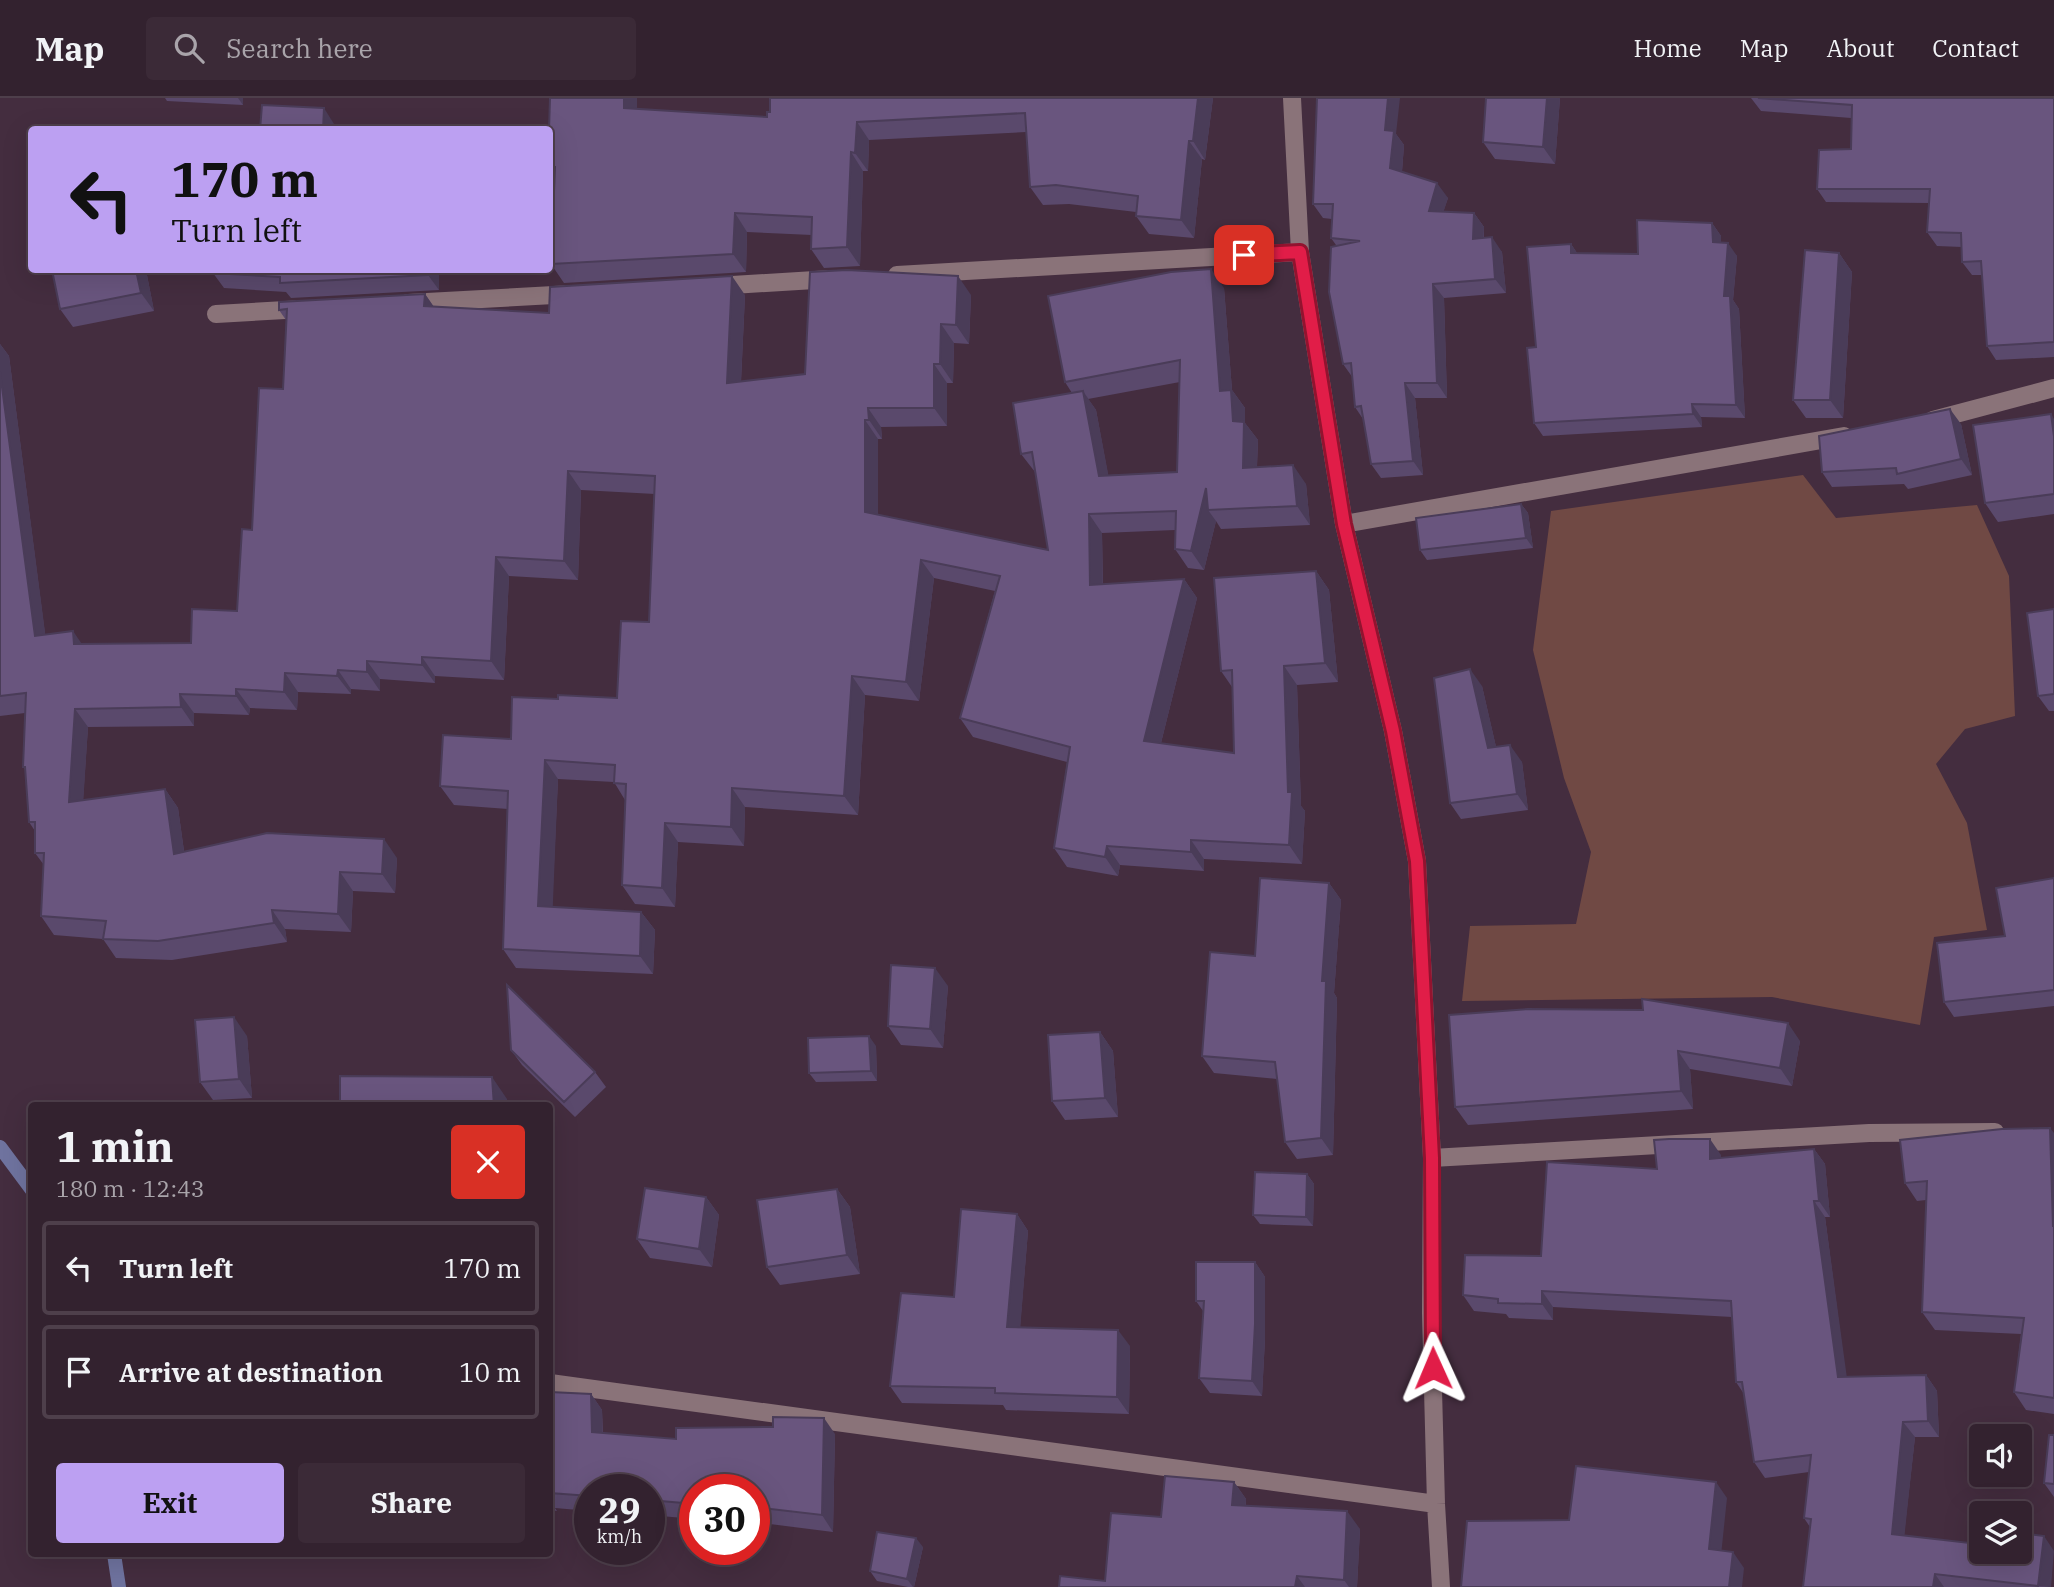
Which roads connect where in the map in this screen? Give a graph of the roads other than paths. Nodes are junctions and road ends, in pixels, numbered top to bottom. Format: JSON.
{"nodes":[{"id":1,"x":1292,"y":98,"type":"edge"},
{"id":2,"x":1300,"y":252,"type":"junction"},
{"id":3,"x":883,"y":276,"type":"edge"},
{"id":4,"x":855,"y":278,"type":"edge"},
{"id":5,"x":702,"y":286,"type":"edge"},
{"id":6,"x":591,"y":293,"type":"edge"},
{"id":7,"x":397,"y":304,"type":"edge"},
{"id":8,"x":327,"y":308,"type":"edge"},
{"id":9,"x":216,"y":314,"type":"dead end"},
{"id":10,"x":2054,"y":388,"type":"edge"},
{"id":11,"x":1914,"y":424,"type":"edge"},
{"id":12,"x":1861,"y":433,"type":"edge"},
{"id":13,"x":1344,"y":524,"type":"junction"},
{"id":14,"x":2018,"y":1131,"type":"edge"},
{"id":15,"x":1432,"y":1158,"type":"junction"},
{"id":16,"x":553,"y":1382,"type":"edge"},
{"id":17,"x":1436,"y":1504,"type":"junction"},
{"id":18,"x":1441,"y":1587,"type":"edge"}],
"edges":[{"from":1,"to":2,"type":"street"},
{"from":2,"to":3,"type":"street"},
{"from":2,"to":13,"type":"street"},
{"from":4,"to":5,"type":"street"},
{"from":6,"to":7,"type":"street"},
{"from":8,"to":9,"type":"street"},
{"from":10,"to":11,"type":"street"},
{"from":12,"to":13,"type":"street"},
{"from":13,"to":15,"type":"street"},
{"from":14,"to":15,"type":"street"},
{"from":15,"to":17,"type":"street"},
{"from":16,"to":17,"type":"street"},
{"from":17,"to":18,"type":"street"}]}
